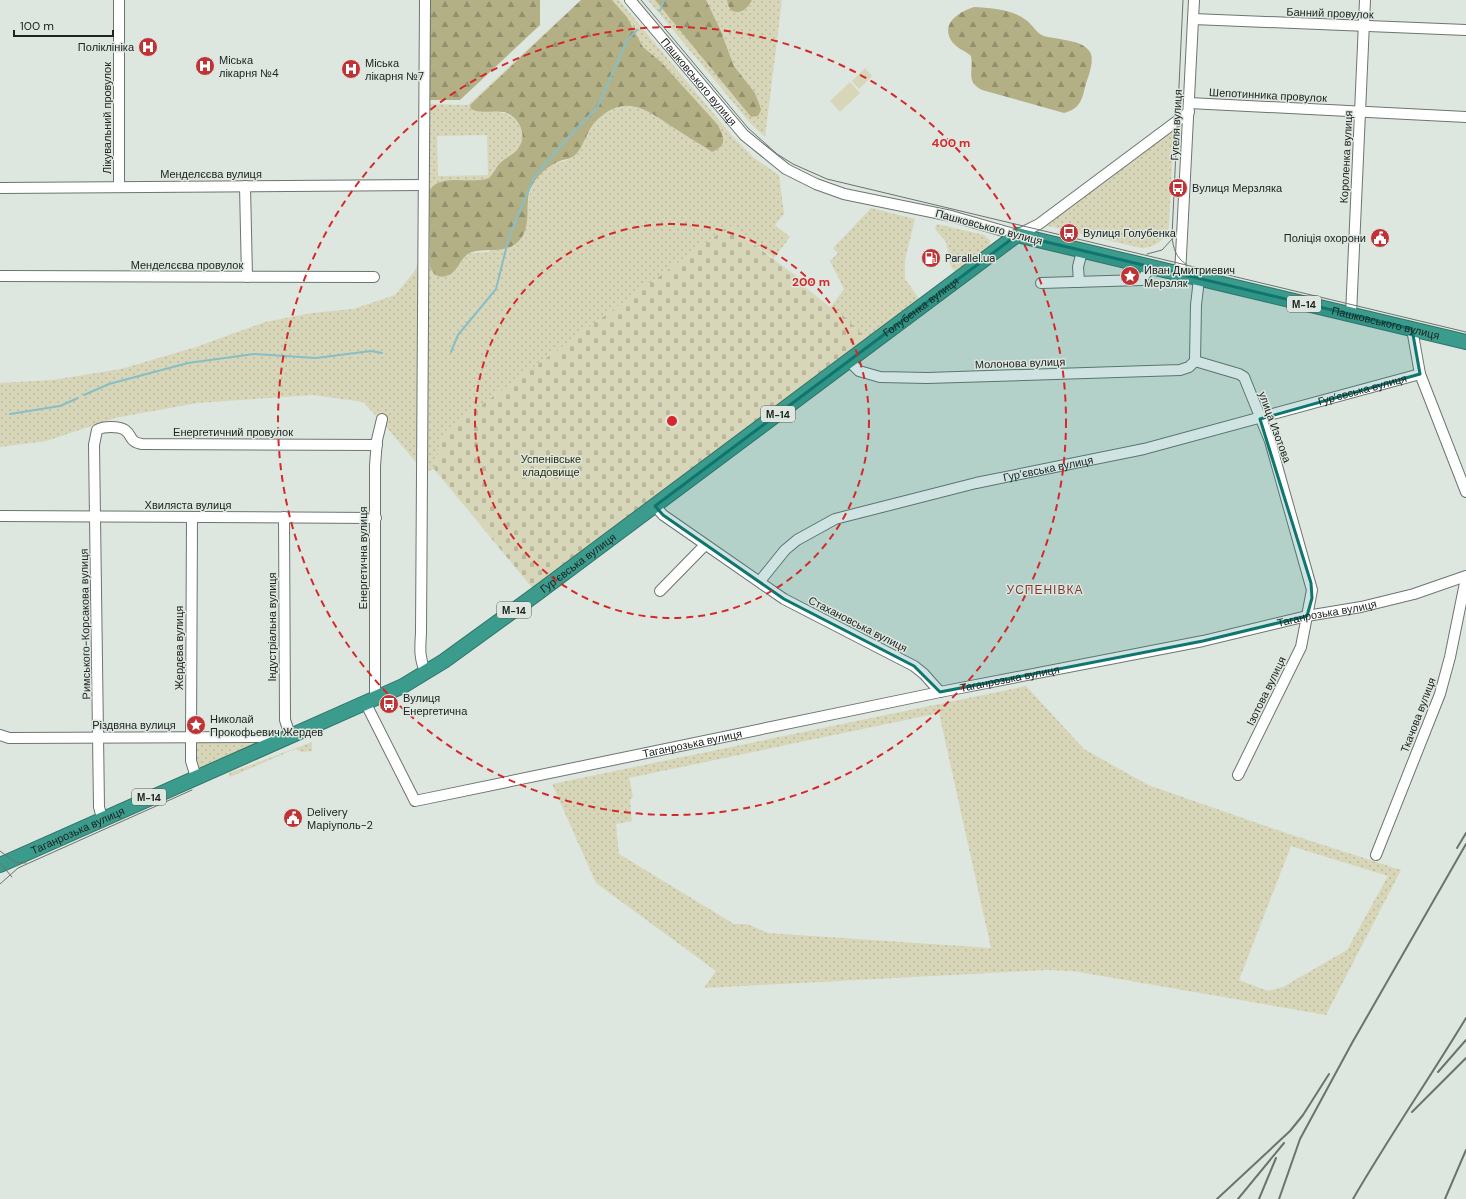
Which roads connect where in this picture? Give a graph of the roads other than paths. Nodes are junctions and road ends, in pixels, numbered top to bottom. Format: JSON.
{"nodes":[{"id":1,"x":120,"y":0,"type":"edge"},
{"id":2,"x":425,"y":0,"type":"edge"},
{"id":3,"x":630,"y":0,"type":"edge"},
{"id":4,"x":1194,"y":0,"type":"edge"},
{"id":5,"x":1365,"y":0,"type":"edge"},
{"id":6,"x":1193,"y":20,"type":"junction"},
{"id":7,"x":1364,"y":26,"type":"junction"},
{"id":8,"x":1466,"y":30,"type":"edge"},
{"id":9,"x":1189,"y":107,"type":"junction"},
{"id":10,"x":1360,"y":112,"type":"junction"},
{"id":11,"x":1466,"y":117,"type":"edge"},
{"id":12,"x":423,"y":185,"type":"junction"},
{"id":13,"x":245,"y":186,"type":"junction"},
{"id":14,"x":120,"y":187,"type":"junction"},
{"id":15,"x":0,"y":188,"type":"edge"},
{"id":16,"x":1017,"y":235,"type":"junction"},
{"id":17,"x":1082,"y":251,"type":"junction"},
{"id":18,"x":1150,"y":267,"type":"junction"},
{"id":19,"x":1180,"y":275,"type":"junction"},
{"id":20,"x":0,"y":276,"type":"edge"},
{"id":21,"x":247,"y":276,"type":"junction"},
{"id":22,"x":374,"y":277,"type":"dead end"},
{"id":23,"x":1199,"y":279,"type":"junction"},
{"id":24,"x":1079,"y":282,"type":"junction"},
{"id":25,"x":1041,"y":283,"type":"dead end"},
{"id":26,"x":1351,"y":315,"type":"junction"},
{"id":27,"x":1412,"y":329,"type":"junction"},
{"id":28,"x":1466,"y":342,"type":"edge"},
{"id":29,"x":849,"y":361,"type":"junction"},
{"id":30,"x":1194,"y":362,"type":"junction"},
{"id":31,"x":1420,"y":374,"type":"junction"},
{"id":32,"x":382,"y":419,"type":"dead end"},
{"id":33,"x":1260,"y":419,"type":"junction"},
{"id":34,"x":96,"y":430,"type":"joint"},
{"id":35,"x":377,"y":445,"type":"junction"},
{"id":36,"x":1466,"y":492,"type":"edge"},
{"id":37,"x":655,"y":506,"type":"junction"},
{"id":38,"x":0,"y":516,"type":"edge"},
{"id":39,"x":284,"y":517,"type":"junction"},
{"id":40,"x":95,"y":518,"type":"junction"},
{"id":41,"x":192,"y":518,"type":"junction"},
{"id":42,"x":376,"y":518,"type":"junction"},
{"id":43,"x":705,"y":545,"type":"junction"},
{"id":44,"x":1466,"y":577,"type":"edge"},
{"id":45,"x":760,"y":581,"type":"junction"},
{"id":46,"x":660,"y":590,"type":"dead end"},
{"id":47,"x":1307,"y":616,"type":"junction"},
{"id":48,"x":426,"y":673,"type":"junction"},
{"id":49,"x":940,"y":692,"type":"junction"},
{"id":50,"x":370,"y":700,"type":"junction"},
{"id":51,"x":98,"y":737,"type":"junction"},
{"id":52,"x":191,"y":737,"type":"junction"},
{"id":53,"x":285,"y":737,"type":"junction"},
{"id":54,"x":3,"y":738,"type":"edge"},
{"id":55,"x":262,"y":742,"type":"junction"},
{"id":56,"x":1238,"y":775,"type":"dead end"},
{"id":57,"x":196,"y":777,"type":"junction"},
{"id":58,"x":102,"y":818,"type":"junction"},
{"id":59,"x":1376,"y":855,"type":"dead end"},
{"id":60,"x":0,"y":865,"type":"edge"}],
"edges":[{"from":1,"to":14,"type":"street","name":"Лікувальний провулок"},
{"from":2,"to":12,"type":"street"},
{"from":3,"to":16,"type":"street","name":"Пашковського вулиця"},
{"from":4,"to":6,"type":"street","name":"Гугеля вулиця"},
{"from":5,"to":7,"type":"street","name":"Короленка вулиця"},
{"from":6,"to":7,"type":"street","name":"Банний провулок"},
{"from":6,"to":9,"type":"street","name":"Гугеля вулиця"},
{"from":7,"to":8,"type":"street","name":"Банний провулок"},
{"from":7,"to":10,"type":"street","name":"Короленка вулиця"},
{"from":9,"to":10,"type":"street","name":"Шепотинника провулок"},
{"from":9,"to":16,"type":"street","name":"Голубенка вулиця"},
{"from":9,"to":19,"type":"street","name":"Гугеля вулиця"},
{"from":10,"to":11,"type":"street","name":"Шепотинника провулок"},
{"from":10,"to":26,"type":"street","name":"Короленка вулиця"},
{"from":12,"to":13,"type":"street","name":"Менделєєва вулиця"},
{"from":12,"to":48,"type":"street"},
{"from":13,"to":14,"type":"street","name":"Менделєєва вулиця"},
{"from":13,"to":21,"type":"street"},
{"from":14,"to":15,"type":"street","name":"Менделєєва вулиця"},
{"from":16,"to":17,"type":"highway","name":"Пашковського вулиця","number":"М-14"},
{"from":16,"to":29,"type":"highway","name":"Голубенка вулиця","number":"М-14"},
{"from":17,"to":18,"type":"highway","name":"Пашковського вулиця","number":"М-14"},
{"from":17,"to":24,"type":"street"},
{"from":18,"to":19,"type":"highway","name":"Пашковського вулиця","number":"М-14"},
{"from":18,"to":24,"type":"street"},
{"from":19,"to":23,"type":"highway","name":"Пашковського вулиця","number":"М-14"},
{"from":20,"to":21,"type":"street","name":"Менделєєва провулок"},
{"from":21,"to":22,"type":"street","name":"Менделєєва провулок"},
{"from":23,"to":26,"type":"highway","name":"Пашковського вулиця","number":"М-14"},
{"from":23,"to":30,"type":"street"},
{"from":24,"to":25,"type":"street"},
{"from":26,"to":27,"type":"highway","name":"Пашковського вулиця","number":"М-14"},
{"from":27,"to":28,"type":"highway","name":"Пашковського вулиця","number":"М-14"},
{"from":27,"to":31,"type":"street"},
{"from":29,"to":30,"type":"street","name":"Молонова вулиця"},
{"from":29,"to":37,"type":"highway","name":"Голубенка вулиця","number":"М-14"},
{"from":30,"to":33,"type":"street","name":"улица Изотова"},
{"from":31,"to":33,"type":"street","name":"Гур’євська вулиця"},
{"from":31,"to":36,"type":"street"},
{"from":32,"to":35,"type":"street","name":"Енергетична вулиця"},
{"from":33,"to":45,"type":"street","name":"Гур’євська вулиця"},
{"from":33,"to":47,"type":"street","name":"улица Изотова"},
{"from":34,"to":35,"type":"street","name":"Енергетичний провулок"},
{"from":34,"to":40,"type":"street","name":"Римського-Корсакова вулиця"},
{"from":35,"to":42,"type":"street","name":"Енергетична вулиця"},
{"from":37,"to":43,"type":"street"},
{"from":37,"to":48,"type":"highway","name":"Гур’євська вулиця","number":"М-14"},
{"from":38,"to":40,"type":"street","name":"Хвиляста вулиця"},
{"from":39,"to":41,"type":"street","name":"Хвиляста вулиця"},
{"from":39,"to":42,"type":"street","name":"Хвиляста вулиця"},
{"from":39,"to":53,"type":"street","name":"Індустріальна вулиця"},
{"from":40,"to":41,"type":"street","name":"Хвиляста вулиця"},
{"from":40,"to":51,"type":"street","name":"Римського-Корсакова вулиця"},
{"from":41,"to":52,"type":"street","name":"Жердєва вулиця"},
{"from":42,"to":50,"type":"street","name":"Енергетична вулиця"},
{"from":43,"to":45,"type":"street"},
{"from":43,"to":46,"type":"street"},
{"from":44,"to":47,"type":"street","name":"Таганрозька вулиця"},
{"from":44,"to":59,"type":"street","name":"Ткачова вулиця"},
{"from":45,"to":49,"type":"street","name":"Стахановська вулиця"},
{"from":47,"to":49,"type":"street","name":"Таганрозька вулиця"},
{"from":47,"to":56,"type":"street","name":"Ізотова вулиця"},
{"from":48,"to":50,"type":"highway","name":"Гур’євська вулиця","number":"М-14"},
{"from":49,"to":50,"type":"street","name":"Таганрозька вулиця"},
{"from":50,"to":53,"type":"highway","name":"Таганрозька вулиця","number":"М-14"},
{"from":51,"to":52,"type":"street","name":"Різдвяна вулиця"},
{"from":51,"to":54,"type":"street","name":"Різдвяна вулиця"},
{"from":51,"to":58,"type":"street","name":"Римського-Корсакова вулиця"},
{"from":52,"to":55,"type":"street","name":"Різдвяна вулиця"},
{"from":52,"to":57,"type":"street","name":"Жердєва вулиця"},
{"from":53,"to":55,"type":"highway","name":"Таганрозька вулиця","number":"М-14"},
{"from":55,"to":57,"type":"highway","name":"Таганрозька вулиця","number":"М-14"},
{"from":57,"to":58,"type":"highway","name":"Таганрозька вулиця","number":"М-14"},
{"from":58,"to":60,"type":"highway","name":"Таганрозька вулиця","number":"М-14"}]}
